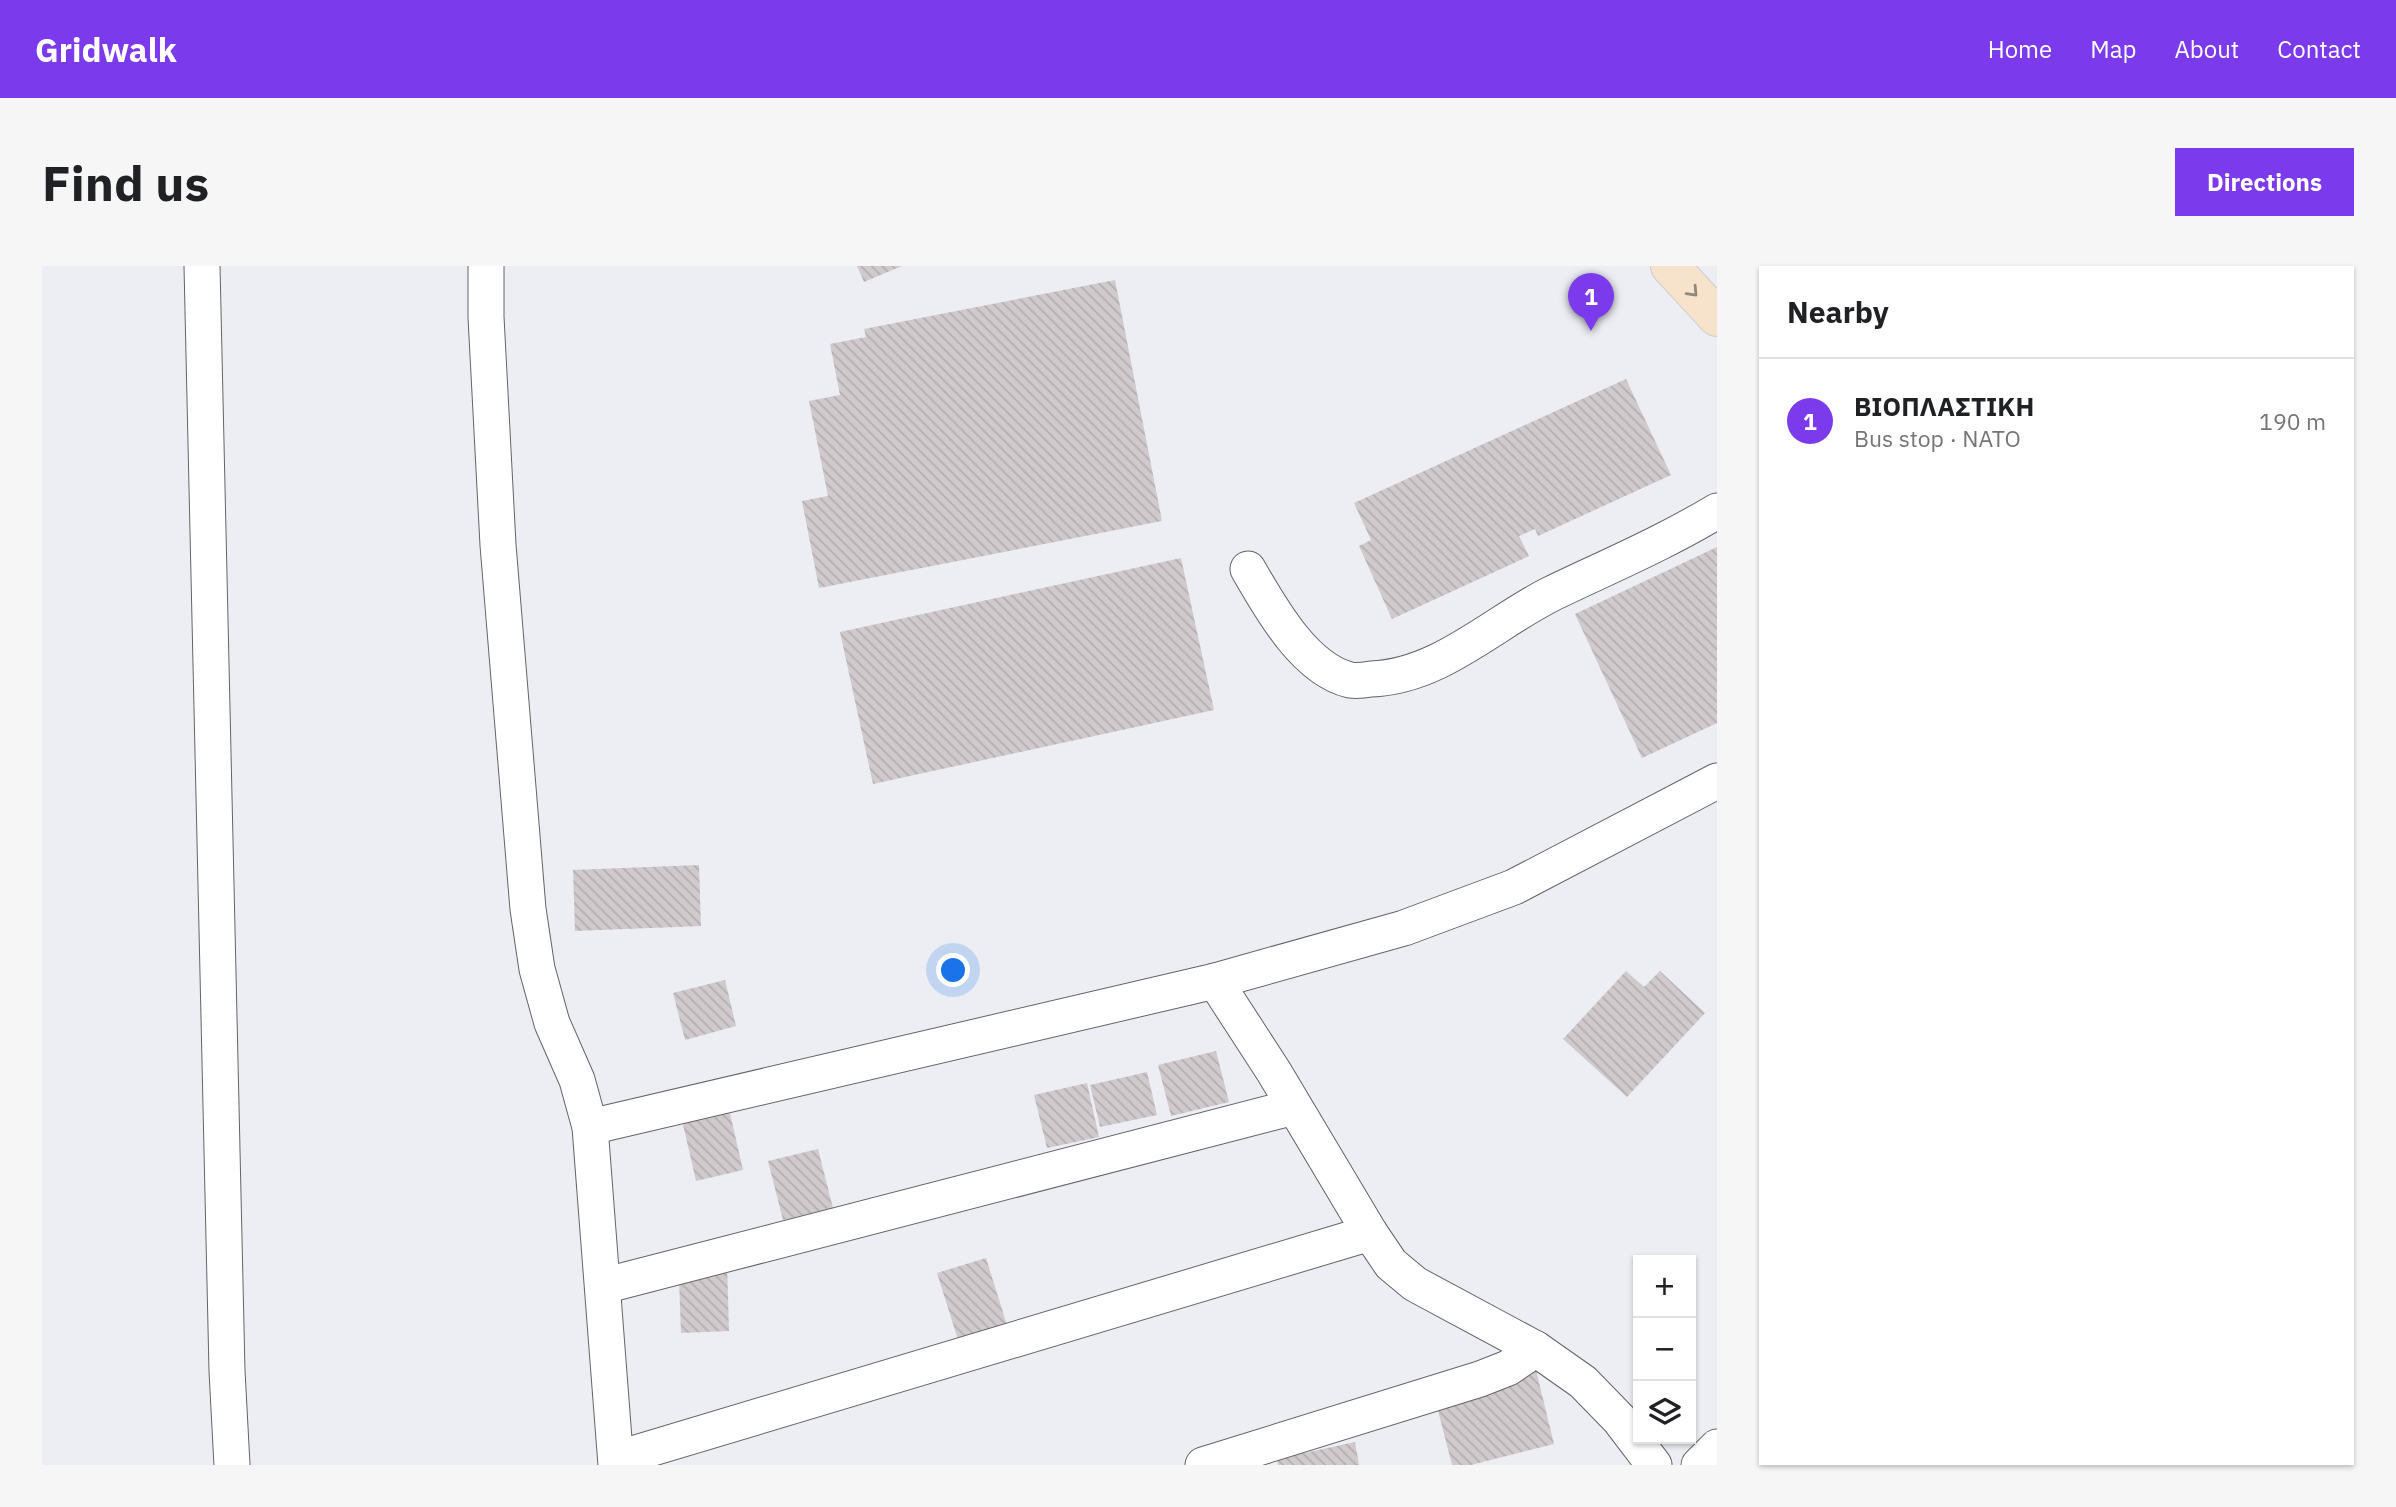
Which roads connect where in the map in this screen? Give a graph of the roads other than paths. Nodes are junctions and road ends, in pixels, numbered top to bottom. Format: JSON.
{"nodes":[{"id":1,"x":202,"y":266,"type":"edge"},
{"id":2,"x":486,"y":266,"type":"edge"},
{"id":3,"x":1670,"y":266,"type":"edge"},
{"id":4,"x":1717,"y":317,"type":"edge"},
{"id":5,"x":1717,"y":511,"type":"edge"},
{"id":6,"x":1248,"y":569,"type":"dead end"},
{"id":7,"x":1717,"y":781,"type":"edge"},
{"id":8,"x":1215,"y":981,"type":"junction"},
{"id":9,"x":1294,"y":1107,"type":"junction"},
{"id":10,"x":590,"y":1127,"type":"junction"},
{"id":11,"x":1370,"y":1233,"type":"junction"},
{"id":12,"x":603,"y":1286,"type":"junction"},
{"id":13,"x":1536,"y":1349,"type":"junction"},
{"id":14,"x":1717,"y":1447,"type":"edge"},
{"id":15,"x":616,"y":1462,"type":"edge"},
{"id":16,"x":232,"y":1465,"type":"edge"},
{"id":17,"x":1203,"y":1465,"type":"edge"},
{"id":18,"x":1654,"y":1465,"type":"edge"},
{"id":19,"x":1699,"y":1465,"type":"edge"}],
"edges":[{"from":1,"to":16,"type":"street"},
{"from":2,"to":10,"type":"street"},
{"from":3,"to":4,"type":"main road","one_way":true},
{"from":5,"to":6,"type":"street"},
{"from":7,"to":8,"type":"street"},
{"from":8,"to":9,"type":"street"},
{"from":8,"to":10,"type":"street"},
{"from":9,"to":11,"type":"street"},
{"from":9,"to":12,"type":"street"},
{"from":10,"to":12,"type":"street"},
{"from":11,"to":13,"type":"street"},
{"from":11,"to":15,"type":"street"},
{"from":12,"to":15,"type":"street"},
{"from":13,"to":17,"type":"street"},
{"from":13,"to":18,"type":"street"},
{"from":14,"to":19,"type":"street"}]}
